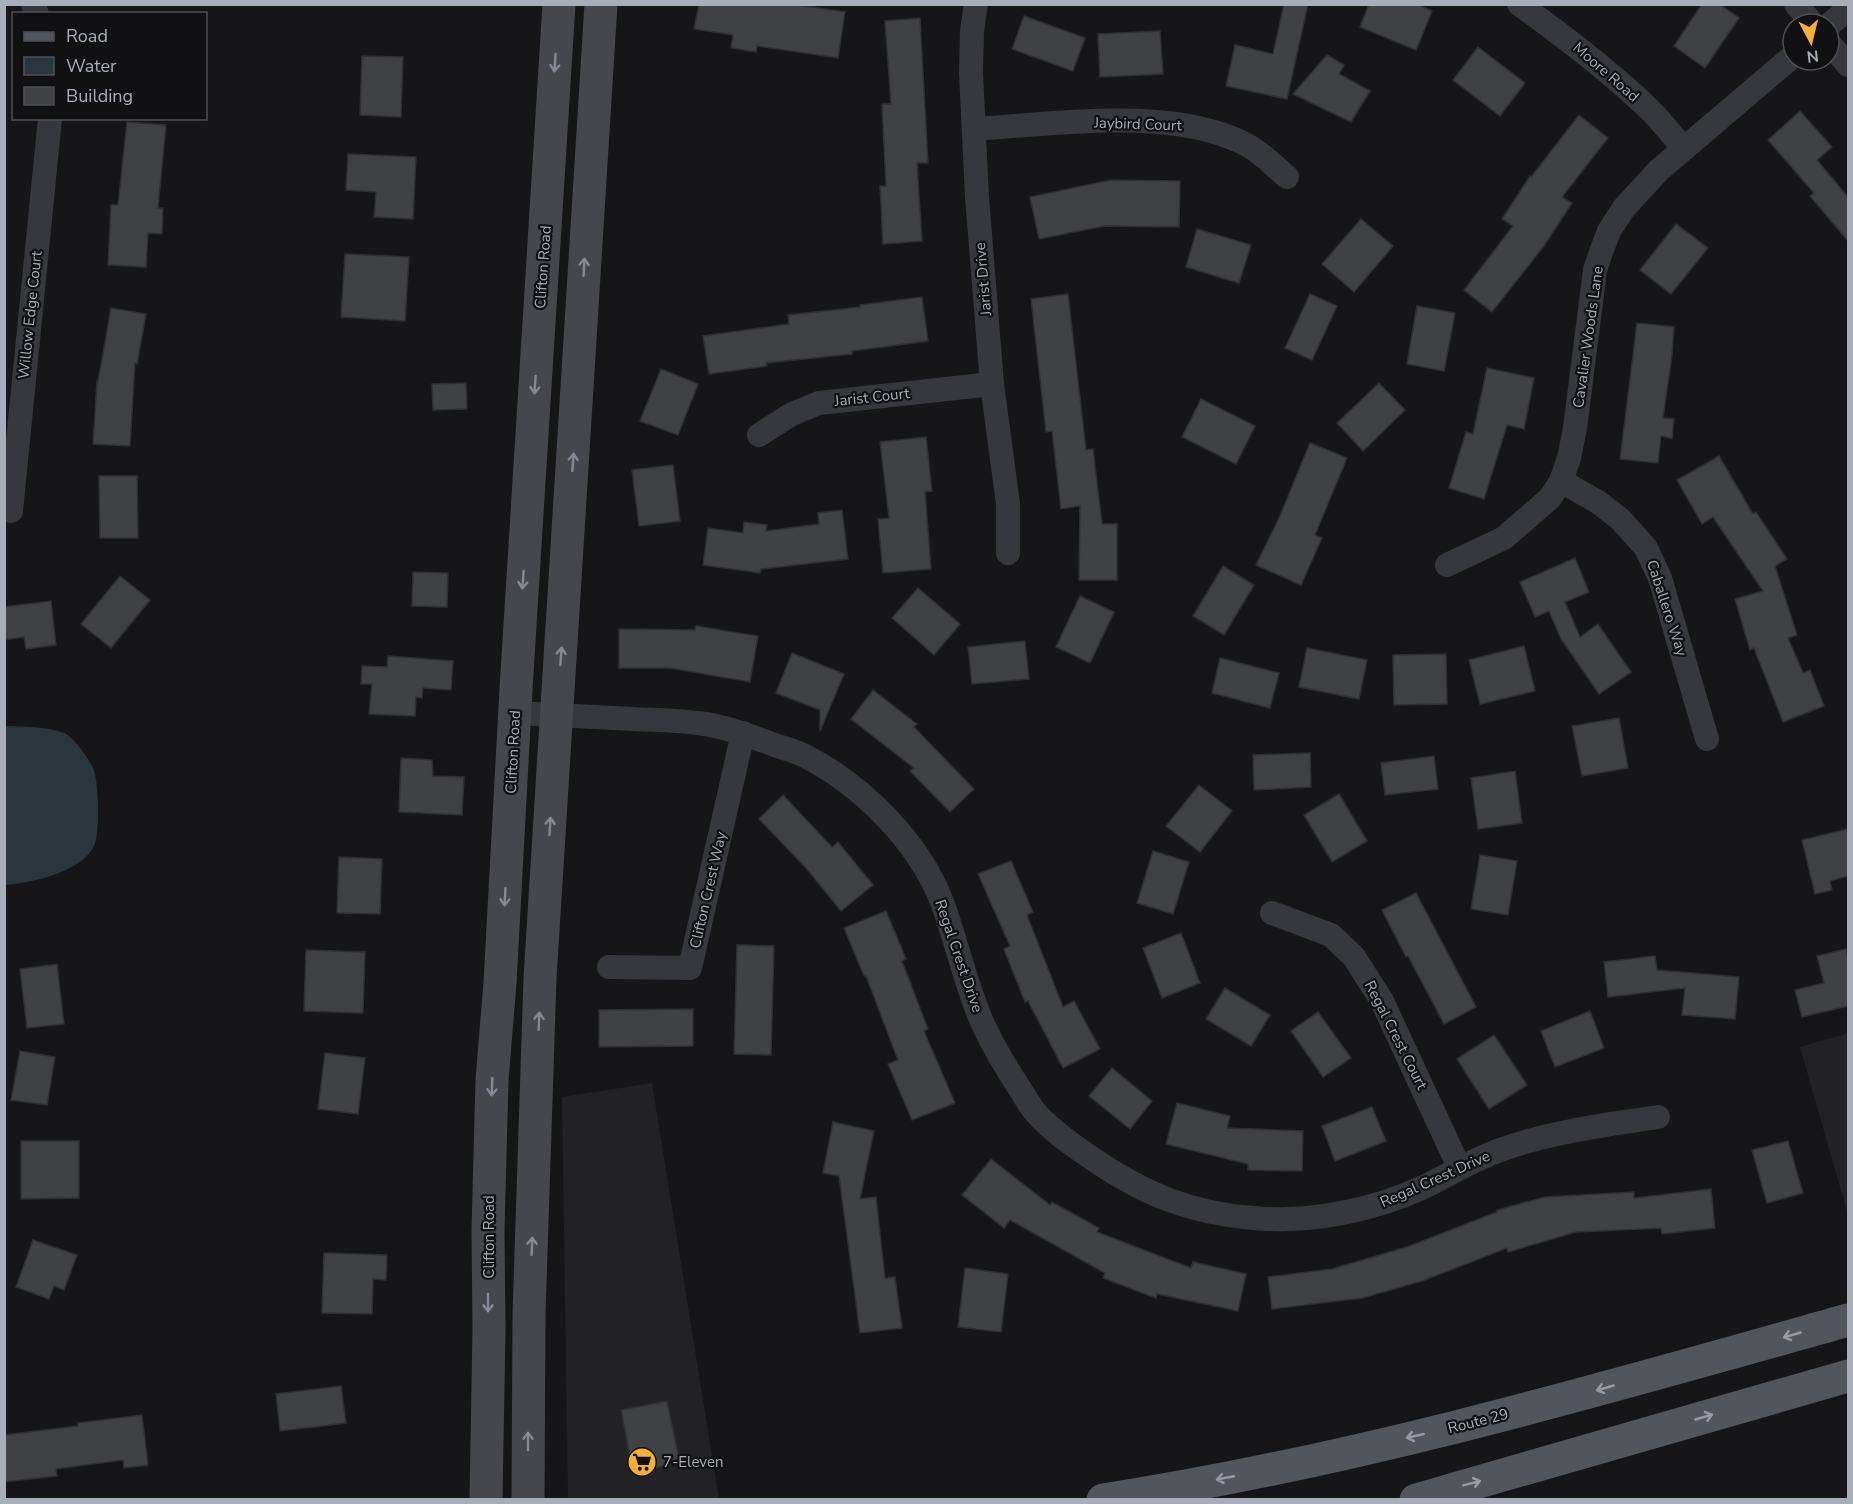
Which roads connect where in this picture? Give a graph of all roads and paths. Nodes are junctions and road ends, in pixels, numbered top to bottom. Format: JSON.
{"nodes":[{"id":1,"x":559,"y":4,"type":"edge"},
{"id":2,"x":601,"y":4,"type":"edge"},
{"id":3,"x":976,"y":4,"type":"edge"},
{"id":4,"x":1519,"y":4,"type":"edge"},
{"id":5,"x":1781,"y":66,"type":"edge"},
{"id":6,"x":50,"y":120,"type":"edge"},
{"id":7,"x":974,"y":129,"type":"junction"},
{"id":8,"x":1684,"y":149,"type":"junction"},
{"id":9,"x":1287,"y":177,"type":"dead end"},
{"id":10,"x":992,"y":384,"type":"junction"},
{"id":11,"x":759,"y":435,"type":"dead end"},
{"id":12,"x":1561,"y":481,"type":"junction"},
{"id":13,"x":11,"y":511,"type":"dead end"},
{"id":14,"x":1008,"y":553,"type":"dead end"},
{"id":15,"x":1447,"y":565,"type":"dead end"},
{"id":16,"x":515,"y":713,"type":"junction"},
{"id":17,"x":556,"y":715,"type":"junction"},
{"id":18,"x":743,"y":733,"type":"junction"},
{"id":19,"x":1707,"y":739,"type":"dead end"},
{"id":20,"x":1272,"y":913,"type":"dead end"},
{"id":21,"x":609,"y":967,"type":"dead end"},
{"id":22,"x":1658,"y":1117,"type":"dead end"},
{"id":23,"x":1459,"y":1167,"type":"junction"},
{"id":24,"x":1848,"y":1320,"type":"edge"},
{"id":25,"x":1848,"y":1376,"type":"edge"},
{"id":26,"x":486,"y":1500,"type":"edge"},
{"id":27,"x":528,"y":1500,"type":"edge"},
{"id":28,"x":1103,"y":1500,"type":"edge"},
{"id":29,"x":1416,"y":1500,"type":"edge"}],
"edges":[{"from":1,"to":16,"type":"main road","name":"Clifton Road","one_way":true},
{"from":17,"to":2,"type":"main road","one_way":true},
{"from":3,"to":7,"type":"street","name":"Jarist Drive"},
{"from":4,"to":8,"type":"street","name":"Moore Road"},
{"from":5,"to":8,"type":"street","name":"Cavalier Woods Lane"},
{"from":6,"to":13,"type":"street","name":"Willow Edge Court"},
{"from":7,"to":9,"type":"street","name":"Jaybird Court"},
{"from":7,"to":10,"type":"street","name":"Jarist Drive"},
{"from":8,"to":12,"type":"street","name":"Cavalier Woods Lane"},
{"from":10,"to":11,"type":"street","name":"Jarist Court"},
{"from":10,"to":14,"type":"street","name":"Jarist Drive"},
{"from":12,"to":15,"type":"street","name":"Cavalier Woods Lane"},
{"from":12,"to":19,"type":"street","name":"Caballero Way"},
{"from":16,"to":17,"type":"street","name":"Regal Crest Drive"},
{"from":16,"to":26,"type":"main road","name":"Clifton Road","one_way":true},
{"from":17,"to":18,"type":"street","name":"Regal Crest Drive"},
{"from":27,"to":17,"type":"main road","one_way":true},
{"from":18,"to":21,"type":"street","name":"Clifton Crest Way"},
{"from":18,"to":23,"type":"street","name":"Regal Crest Drive"},
{"from":20,"to":23,"type":"street","name":"Regal Crest Court"},
{"from":22,"to":23,"type":"street","name":"Regal Crest Drive"},
{"from":24,"to":28,"type":"main road","name":"Route 29","one_way":true},
{"from":29,"to":25,"type":"main road","one_way":true}]}
